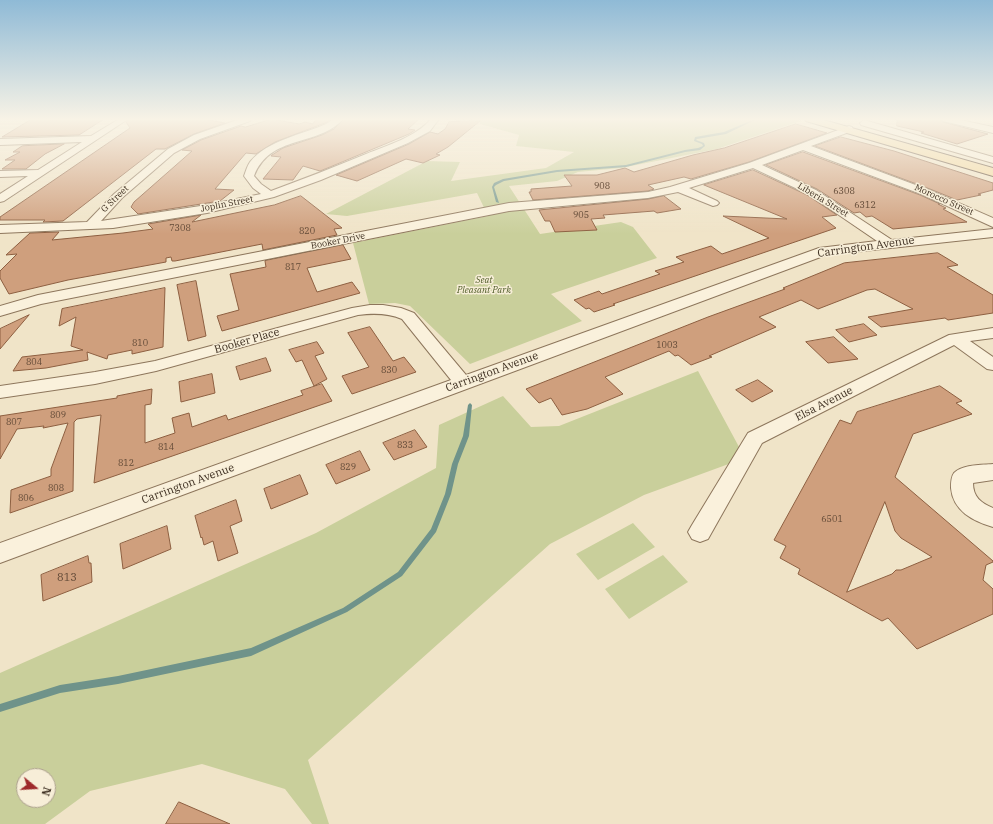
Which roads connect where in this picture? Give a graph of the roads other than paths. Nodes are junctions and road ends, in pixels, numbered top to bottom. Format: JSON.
{"nodes":[{"id":1,"x":64,"y":157,"type":"edge"},
{"id":2,"x":163,"y":157,"type":"edge"},
{"id":3,"x":260,"y":157,"type":"edge"},
{"id":4,"x":366,"y":157,"type":"edge"},
{"id":5,"x":774,"y":157,"type":"edge"},
{"id":6,"x":833,"y":157,"type":"edge"},
{"id":7,"x":950,"y":157,"type":"edge"},
{"id":8,"x":968,"y":157,"type":"edge"},
{"id":9,"x":983,"y":157,"type":"edge"},
{"id":10,"x":993,"y":160,"type":"edge"},
{"id":11,"x":753,"y":165,"type":"junction"},
{"id":12,"x":993,"y":165,"type":"edge"},
{"id":13,"x":993,"y":172,"type":"edge"},
{"id":14,"x":40,"y":173,"type":"junction"},
{"id":15,"x":0,"y":174,"type":"edge"},
{"id":16,"x":679,"y":188,"type":"junction"},
{"id":17,"x":270,"y":195,"type":"junction"},
{"id":18,"x":0,"y":198,"type":"edge"},
{"id":19,"x":713,"y":203,"type":"dead end"},
{"id":20,"x":993,"y":223,"type":"edge"},
{"id":21,"x":90,"y":226,"type":"junction"},
{"id":22,"x":0,"y":229,"type":"edge"},
{"id":23,"x":993,"y":233,"type":"edge"},
{"id":24,"x":888,"y":243,"type":"junction"},
{"id":25,"x":0,"y":311,"type":"edge"},
{"id":26,"x":993,"y":332,"type":"edge"},
{"id":27,"x":955,"y":338,"type":"junction"},
{"id":28,"x":993,"y":365,"type":"edge"},
{"id":29,"x":463,"y":383,"type":"junction"},
{"id":30,"x":0,"y":392,"type":"edge"},
{"id":31,"x":993,"y":472,"type":"edge"},
{"id":32,"x":993,"y":518,"type":"edge"},
{"id":33,"x":700,"y":532,"type":"dead end"},
{"id":34,"x":0,"y":553,"type":"edge"}],
"edges":[{"from":1,"to":14,"type":"street"},
{"from":2,"to":21,"type":"street","name":"G Street"},
{"from":3,"to":17,"type":"street"},
{"from":4,"to":17,"type":"street","name":"Joplin Street"},
{"from":5,"to":11,"type":"street","name":"Booker Drive"},
{"from":6,"to":20,"type":"street","name":"Morocco Street"},
{"from":7,"to":13,"type":"main road"},
{"from":8,"to":12,"type":"main road"},
{"from":9,"to":10,"type":"street"},
{"from":11,"to":16,"type":"street","name":"Booker Drive"},
{"from":11,"to":24,"type":"street","name":"Liberia Street"},
{"from":14,"to":15,"type":"street"},
{"from":14,"to":18,"type":"street"},
{"from":16,"to":19,"type":"street"},
{"from":16,"to":25,"type":"street","name":"Booker Drive"},
{"from":17,"to":21,"type":"street","name":"Joplin Street"},
{"from":21,"to":22,"type":"street","name":"Joplin Street"},
{"from":23,"to":24,"type":"street","name":"Carrington Avenue"},
{"from":24,"to":29,"type":"street","name":"Carrington Avenue"},
{"from":26,"to":27,"type":"street","name":"Elsa Avenue"},
{"from":27,"to":28,"type":"street"},
{"from":27,"to":33,"type":"street","name":"Elsa Avenue"},
{"from":29,"to":30,"type":"street","name":"Booker Place"},
{"from":29,"to":34,"type":"street","name":"Carrington Avenue"},
{"from":31,"to":32,"type":"street"}]}
